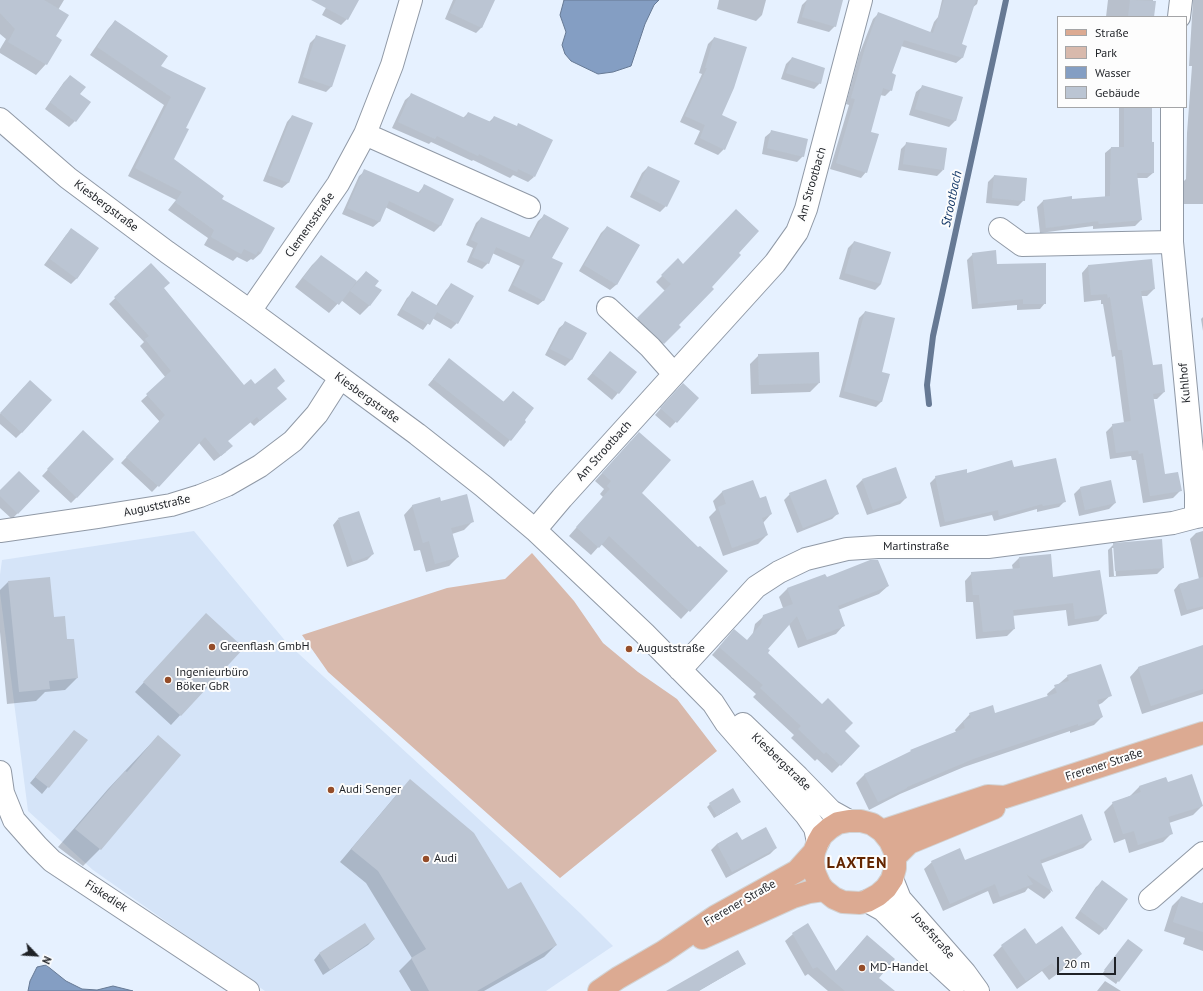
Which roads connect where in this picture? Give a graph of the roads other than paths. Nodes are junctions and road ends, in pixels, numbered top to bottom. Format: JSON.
{"nodes":[{"id":1,"x":411,"y":0,"type":"edge"},
{"id":2,"x":861,"y":0,"type":"edge"},
{"id":3,"x":1181,"y":0,"type":"edge"},
{"id":4,"x":1179,"y":16,"type":"edge"},
{"id":5,"x":1172,"y":108,"type":"edge"},
{"id":6,"x":0,"y":119,"type":"edge"},
{"id":7,"x":365,"y":134,"type":"junction"},
{"id":8,"x":530,"y":207,"type":"dead end"},
{"id":9,"x":1000,"y":229,"type":"dead end"},
{"id":10,"x":1172,"y":242,"type":"junction"},
{"id":11,"x":608,"y":308,"type":"dead end"},
{"id":12,"x":250,"y":311,"type":"junction"},
{"id":13,"x":674,"y":374,"type":"junction"},
{"id":14,"x":340,"y":378,"type":"junction"},
{"id":15,"x":1199,"y":517,"type":"edge"},
{"id":16,"x":535,"y":530,"type":"junction"},
{"id":17,"x":0,"y":531,"type":"edge"},
{"id":18,"x":680,"y":670,"type":"junction"},
{"id":19,"x":713,"y":703,"type":"junction"},
{"id":20,"x":1203,"y":733,"type":"edge"},
{"id":21,"x":0,"y":772,"type":"edge"},
{"id":22,"x":1005,"y":797,"type":"junction"},
{"id":23,"x":849,"y":820,"type":"junction"},
{"id":24,"x":882,"y":831,"type":"junction"},
{"id":25,"x":816,"y":847,"type":"junction"},
{"id":26,"x":1203,"y":853,"type":"edge"},
{"id":27,"x":895,"y":857,"type":"junction"},
{"id":28,"x":892,"y":879,"type":"junction"},
{"id":29,"x":824,"y":890,"type":"junction"},
{"id":30,"x":1150,"y":899,"type":"dead end"},
{"id":31,"x":868,"y":901,"type":"junction"},
{"id":32,"x":663,"y":952,"type":"junction"},
{"id":33,"x":248,"y":991,"type":"edge"},
{"id":34,"x":599,"y":991,"type":"edge"},
{"id":35,"x":968,"y":991,"type":"edge"},
{"id":36,"x":978,"y":991,"type":"edge"}],
"edges":[{"from":1,"to":7,"type":"street","name":"Clemensstraße"},
{"from":2,"to":13,"type":"street","name":"Am Strootbach"},
{"from":3,"to":4,"type":"street"},
{"from":5,"to":10,"type":"street","name":"Kuhlhof"},
{"from":6,"to":12,"type":"street","name":"Kiesbergstraße"},
{"from":7,"to":8,"type":"street"},
{"from":7,"to":12,"type":"street","name":"Clemensstraße"},
{"from":9,"to":10,"type":"street"},
{"from":10,"to":15,"type":"street","name":"Kuhlhof"},
{"from":11,"to":13,"type":"street"},
{"from":12,"to":14,"type":"street","name":"Kiesbergstraße"},
{"from":13,"to":16,"type":"street","name":"Am Strootbach"},
{"from":14,"to":16,"type":"street","name":"Kiesbergstraße"},
{"from":14,"to":17,"type":"street","name":"Auguststraße"},
{"from":15,"to":18,"type":"street","name":"Martinstraße"},
{"from":16,"to":18,"type":"street","name":"Kiesbergstraße"},
{"from":18,"to":19,"type":"street","name":"Kiesbergstraße"},
{"from":19,"to":23,"type":"street","name":"Kiesbergstraße"},
{"from":19,"to":25,"type":"street","name":"Kiesbergstraße"},
{"from":20,"to":22,"type":"main road","name":"Frerener Straße"},
{"from":21,"to":33,"type":"street","name":"Fiskediek"},
{"from":22,"to":24,"type":"main road","name":"Frerener Straße"},
{"from":22,"to":27,"type":"main road","name":"Frerener Straße"},
{"from":23,"to":24,"type":"main road"},
{"from":23,"to":25,"type":"main road"},
{"from":24,"to":27,"type":"main road"},
{"from":25,"to":29,"type":"main road"},
{"from":25,"to":32,"type":"main road","name":"Frerener Straße"},
{"from":26,"to":30,"type":"street"},
{"from":27,"to":28,"type":"main road"},
{"from":28,"to":31,"type":"main road"},
{"from":28,"to":36,"type":"street","name":"Josefstraße"},
{"from":29,"to":31,"type":"main road"},
{"from":29,"to":32,"type":"main road","name":"Frerener Straße"},
{"from":31,"to":35,"type":"street","name":"Josefstraße"},
{"from":32,"to":34,"type":"main road","name":"Frerener Straße"}]}
